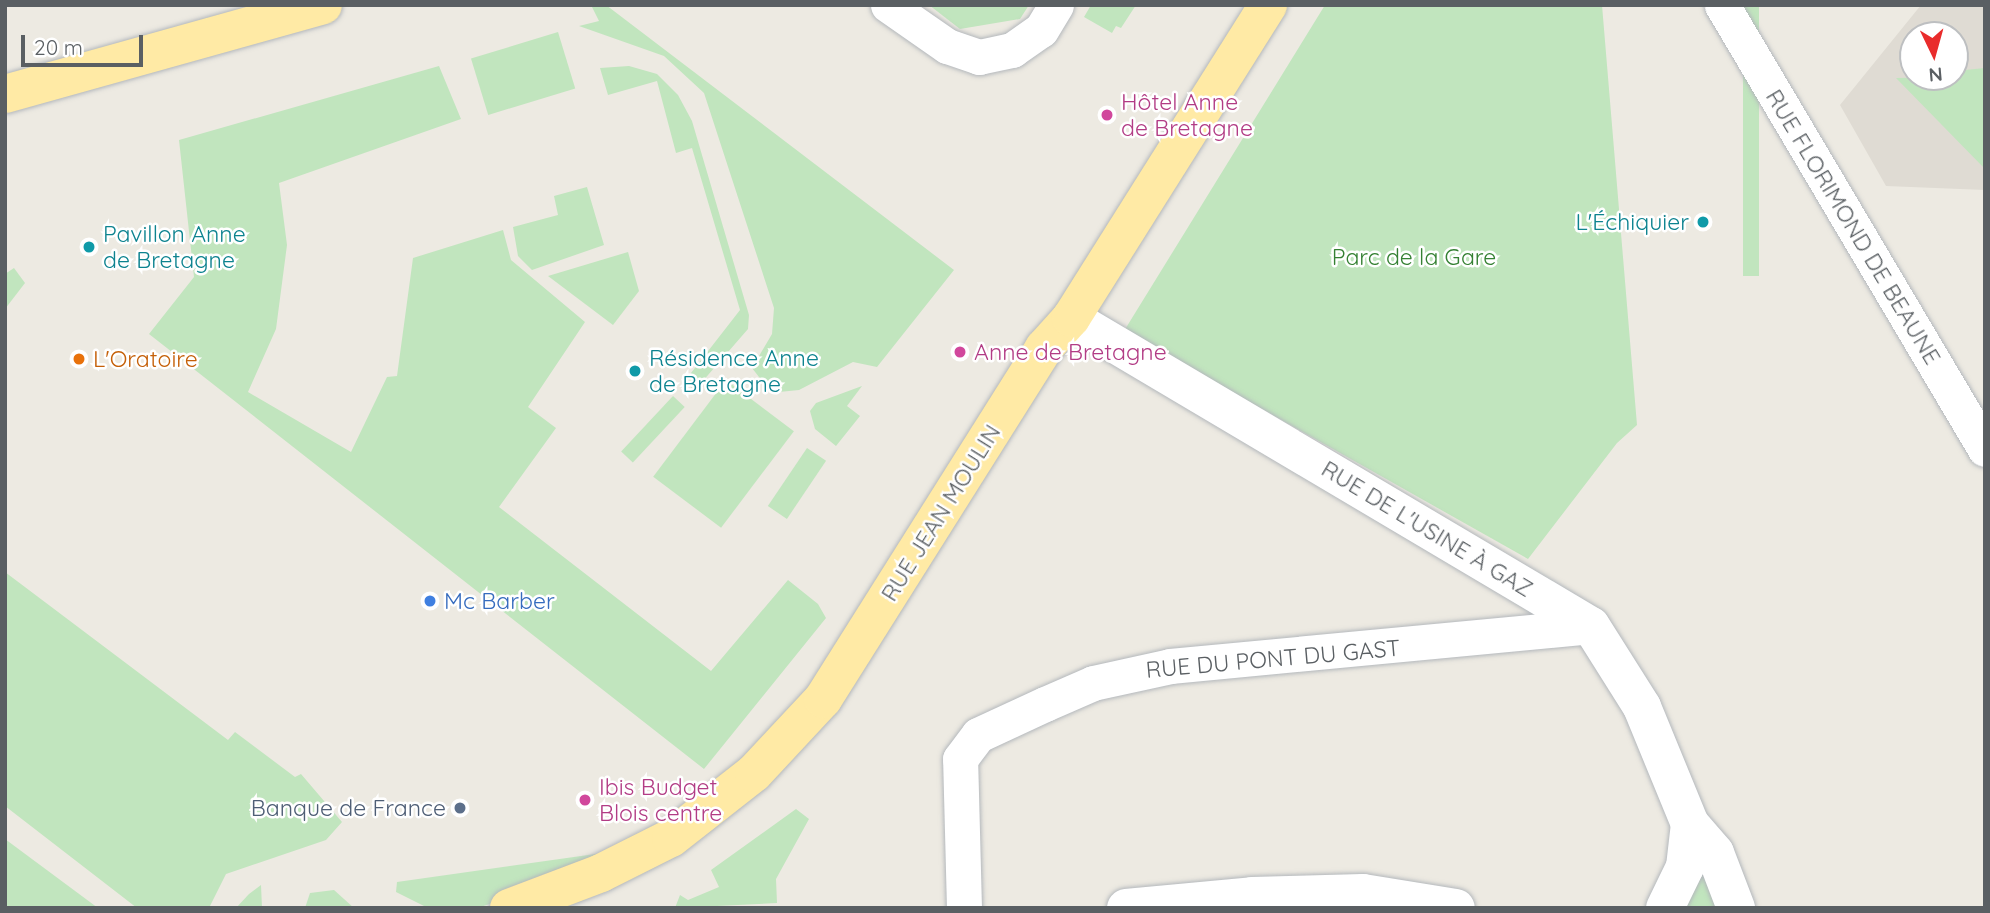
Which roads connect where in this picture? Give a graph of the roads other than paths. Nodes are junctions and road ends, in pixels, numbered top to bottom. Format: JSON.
{"nodes":[{"id":1,"x":323,"y":5,"type":"edge"},
{"id":2,"x":888,"y":5,"type":"edge"},
{"id":3,"x":1056,"y":5,"type":"edge"},
{"id":4,"x":1268,"y":5,"type":"edge"},
{"id":5,"x":1722,"y":5,"type":"edge"},
{"id":6,"x":5,"y":94,"type":"edge"},
{"id":7,"x":1071,"y":318,"type":"junction"},
{"id":8,"x":1985,"y":449,"type":"edge"},
{"id":9,"x":1591,"y":626,"type":"junction"},
{"id":10,"x":1690,"y":824,"type":"junction"},
{"id":11,"x":1253,"y":902,"type":"edge"},
{"id":12,"x":509,"y":908,"type":"edge"},
{"id":13,"x":964,"y":908,"type":"edge"},
{"id":14,"x":1126,"y":908,"type":"edge"},
{"id":15,"x":1456,"y":908,"type":"edge"},
{"id":16,"x":1665,"y":908,"type":"edge"},
{"id":17,"x":1737,"y":908,"type":"edge"}],
"edges":[{"from":1,"to":6,"type":"main road"},
{"from":2,"to":3,"type":"street"},
{"from":4,"to":7,"type":"main road","name":"RUE JEAN MOULIN"},
{"from":5,"to":8,"type":"street","name":"RUE FLORIMOND DE BEAUNE"},
{"from":7,"to":9,"type":"street","name":"RUE DE L'USINE À GAZ"},
{"from":7,"to":12,"type":"main road","name":"RUE JEAN MOULIN"},
{"from":9,"to":10,"type":"street","name":"RUE DE L'USINE À GAZ"},
{"from":9,"to":13,"type":"street","name":"RUE DU PONT DU GAST"},
{"from":10,"to":16,"type":"street","name":"RUE DE L'USINE À GAZ"},
{"from":10,"to":17,"type":"street","name":"RUE DE L'USINE À GAZ"},
{"from":11,"to":14,"type":"street"},
{"from":11,"to":15,"type":"street"}]}
